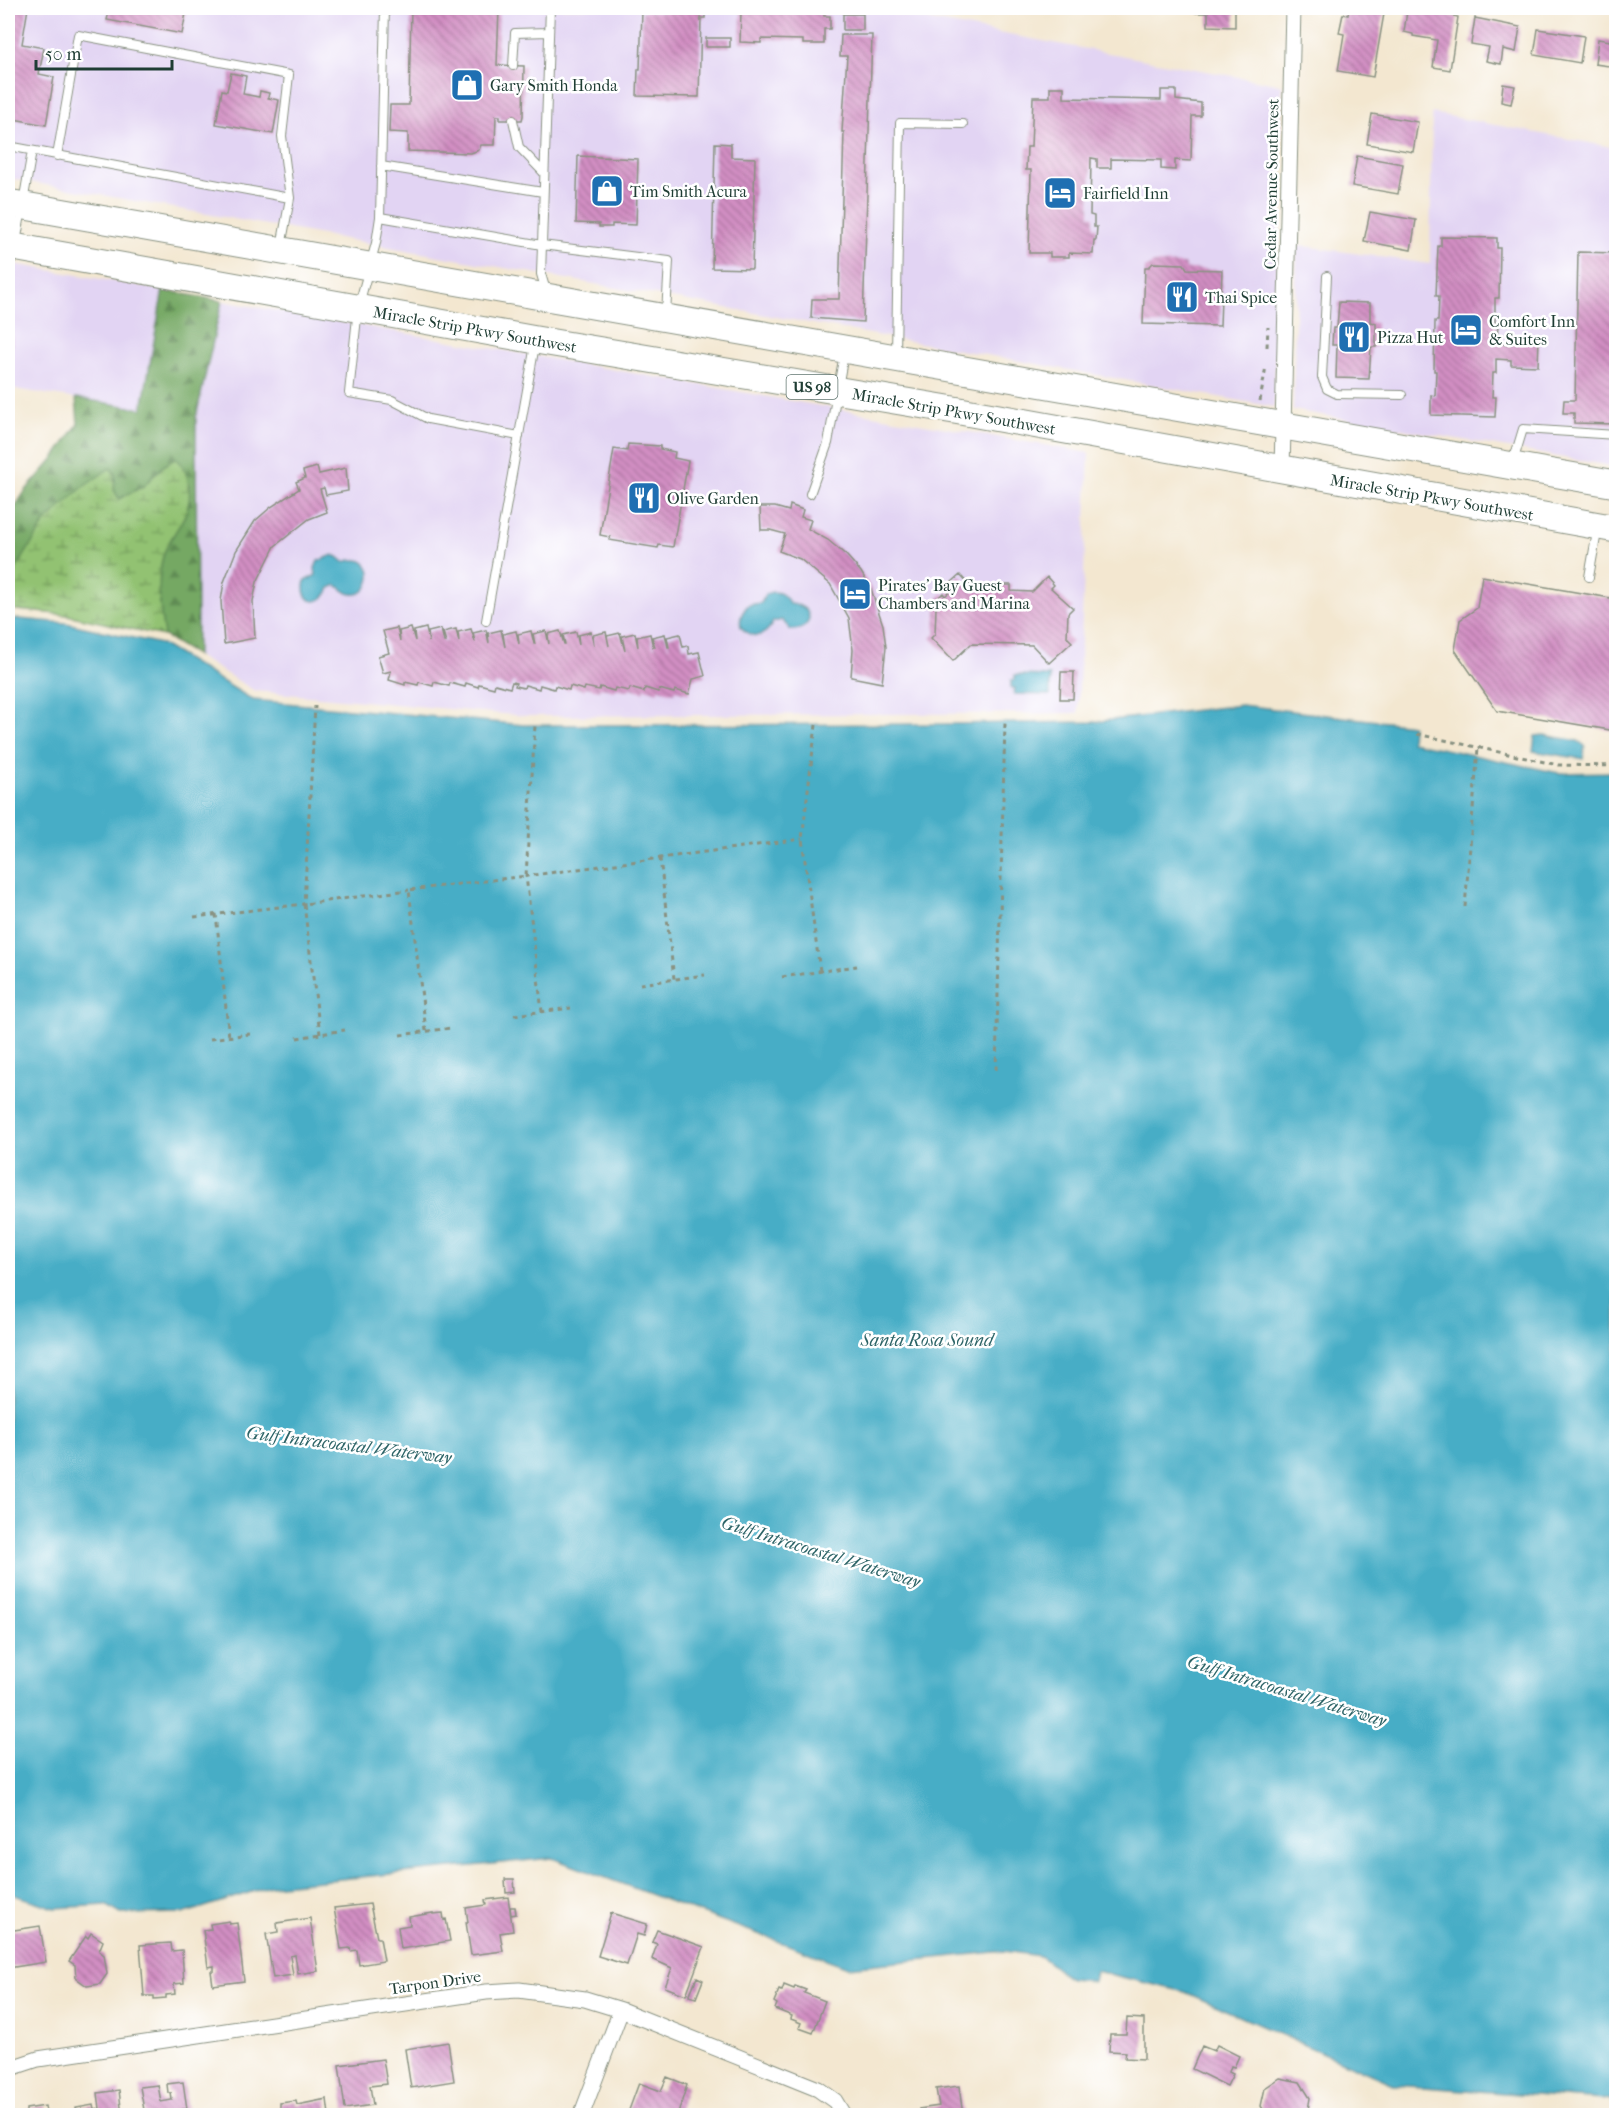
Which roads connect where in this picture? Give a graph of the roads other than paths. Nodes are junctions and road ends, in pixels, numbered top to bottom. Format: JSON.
{"nodes":[{"id":1,"x":386,"y":8,"type":"edge"},
{"id":2,"x":550,"y":8,"type":"edge"},
{"id":3,"x":1293,"y":8,"type":"edge"},
{"id":4,"x":549,"y":32,"type":"junction"},
{"id":5,"x":513,"y":66,"type":"dead end"},
{"id":6,"x":513,"y":120,"type":"dead end"},
{"id":7,"x":963,"y":124,"type":"dead end"},
{"id":8,"x":8,"y":146,"type":"edge"},
{"id":9,"x":32,"y":151,"type":"junction"},
{"id":10,"x":57,"y":156,"type":"junction"},
{"id":11,"x":381,"y":166,"type":"junction"},
{"id":12,"x":544,"y":173,"type":"junction"},
{"id":13,"x":543,"y":192,"type":"junction"},
{"id":14,"x":290,"y":198,"type":"junction"},
{"id":15,"x":15,"y":204,"type":"edge"},
{"id":16,"x":380,"y":217,"type":"junction"},
{"id":17,"x":542,"y":245,"type":"junction"},
{"id":18,"x":11,"y":247,"type":"edge"},
{"id":19,"x":280,"y":251,"type":"junction"},
{"id":20,"x":368,"y":267,"type":"junction"},
{"id":21,"x":1327,"y":276,"type":"dead end"},
{"id":22,"x":549,"y":298,"type":"junction"},
{"id":23,"x":358,"y":308,"type":"junction"},
{"id":24,"x":665,"y":318,"type":"junction"},
{"id":25,"x":536,"y":340,"type":"junction"},
{"id":26,"x":845,"y":350,"type":"junction"},
{"id":27,"x":896,"y":359,"type":"junction"},
{"id":28,"x":837,"y":391,"type":"junction"},
{"id":29,"x":1402,"y":395,"type":"dead end"},
{"id":30,"x":1283,"y":426,"type":"junction"},
{"id":31,"x":1617,"y":435,"type":"edge"},
{"id":32,"x":519,"y":436,"type":"junction"},
{"id":33,"x":1512,"y":466,"type":"junction"},
{"id":34,"x":1282,"y":470,"type":"junction"},
{"id":35,"x":1617,"y":484,"type":"edge"},
{"id":36,"x":810,"y":494,"type":"dead end"},
{"id":37,"x":1607,"y":527,"type":"edge"},
{"id":38,"x":1589,"y":577,"type":"dead end"},
{"id":39,"x":486,"y":621,"type":"dead end"},
{"id":40,"x":621,"y":2010,"type":"junction"},
{"id":41,"x":8,"y":2069,"type":"edge"},
{"id":42,"x":581,"y":2115,"type":"edge"},
{"id":43,"x":844,"y":2115,"type":"edge"}],
"edges":[{"from":1,"to":11,"type":"lane"},
{"from":2,"to":4,"type":"lane"},
{"from":3,"to":30,"type":"street","name":"Cedar Avenue Southwest"},
{"from":4,"to":5,"type":"lane"},
{"from":4,"to":12,"type":"lane"},
{"from":6,"to":12,"type":"lane"},
{"from":7,"to":27,"type":"lane"},
{"from":8,"to":9,"type":"lane"},
{"from":9,"to":10,"type":"lane"},
{"from":9,"to":15,"type":"lane"},
{"from":10,"to":14,"type":"lane"},
{"from":10,"to":14,"type":"lane"},
{"from":11,"to":13,"type":"lane"},
{"from":11,"to":16,"type":"lane"},
{"from":12,"to":13,"type":"lane"},
{"from":13,"to":17,"type":"lane"},
{"from":14,"to":19,"type":"lane"},
{"from":15,"to":18,"type":"lane"},
{"from":15,"to":19,"type":"highway"},
{"from":16,"to":17,"type":"lane"},
{"from":16,"to":20,"type":"lane"},
{"from":17,"to":22,"type":"lane"},
{"from":17,"to":24,"type":"lane"},
{"from":18,"to":23,"type":"highway","name":"Miracle Strip Pkwy Southwest","number":"US 98"},
{"from":19,"to":20,"type":"highway"},
{"from":20,"to":22,"type":"highway"},
{"from":20,"to":23,"type":"lane"},
{"from":21,"to":29,"type":"lane"},
{"from":22,"to":24,"type":"highway"},
{"from":23,"to":25,"type":"highway","name":"Miracle Strip Pkwy Southwest","number":"US 98"},
{"from":23,"to":32,"type":"lane"},
{"from":24,"to":26,"type":"highway"},
{"from":25,"to":28,"type":"highway","name":"Miracle Strip Pkwy Southwest","number":"US 98"},
{"from":25,"to":32,"type":"lane"},
{"from":26,"to":27,"type":"highway"},
{"from":26,"to":28,"type":"lane"},
{"from":27,"to":30,"type":"highway"},
{"from":28,"to":34,"type":"highway","name":"Miracle Strip Pkwy Southwest","number":"US 98"},
{"from":28,"to":36,"type":"lane"},
{"from":30,"to":33,"type":"highway"},
{"from":30,"to":34,"type":"street","name":"Cedar Avenue Southwest"},
{"from":31,"to":33,"type":"lane"},
{"from":32,"to":39,"type":"lane"},
{"from":33,"to":35,"type":"highway"},
{"from":34,"to":37,"type":"highway","name":"Miracle Strip Pkwy Southwest","number":"US 98"},
{"from":37,"to":38,"type":"lane"},
{"from":40,"to":41,"type":"street","name":"Tarpon Drive"},
{"from":40,"to":42,"type":"street"},
{"from":40,"to":43,"type":"street","name":"Tarpon Drive"}]}
